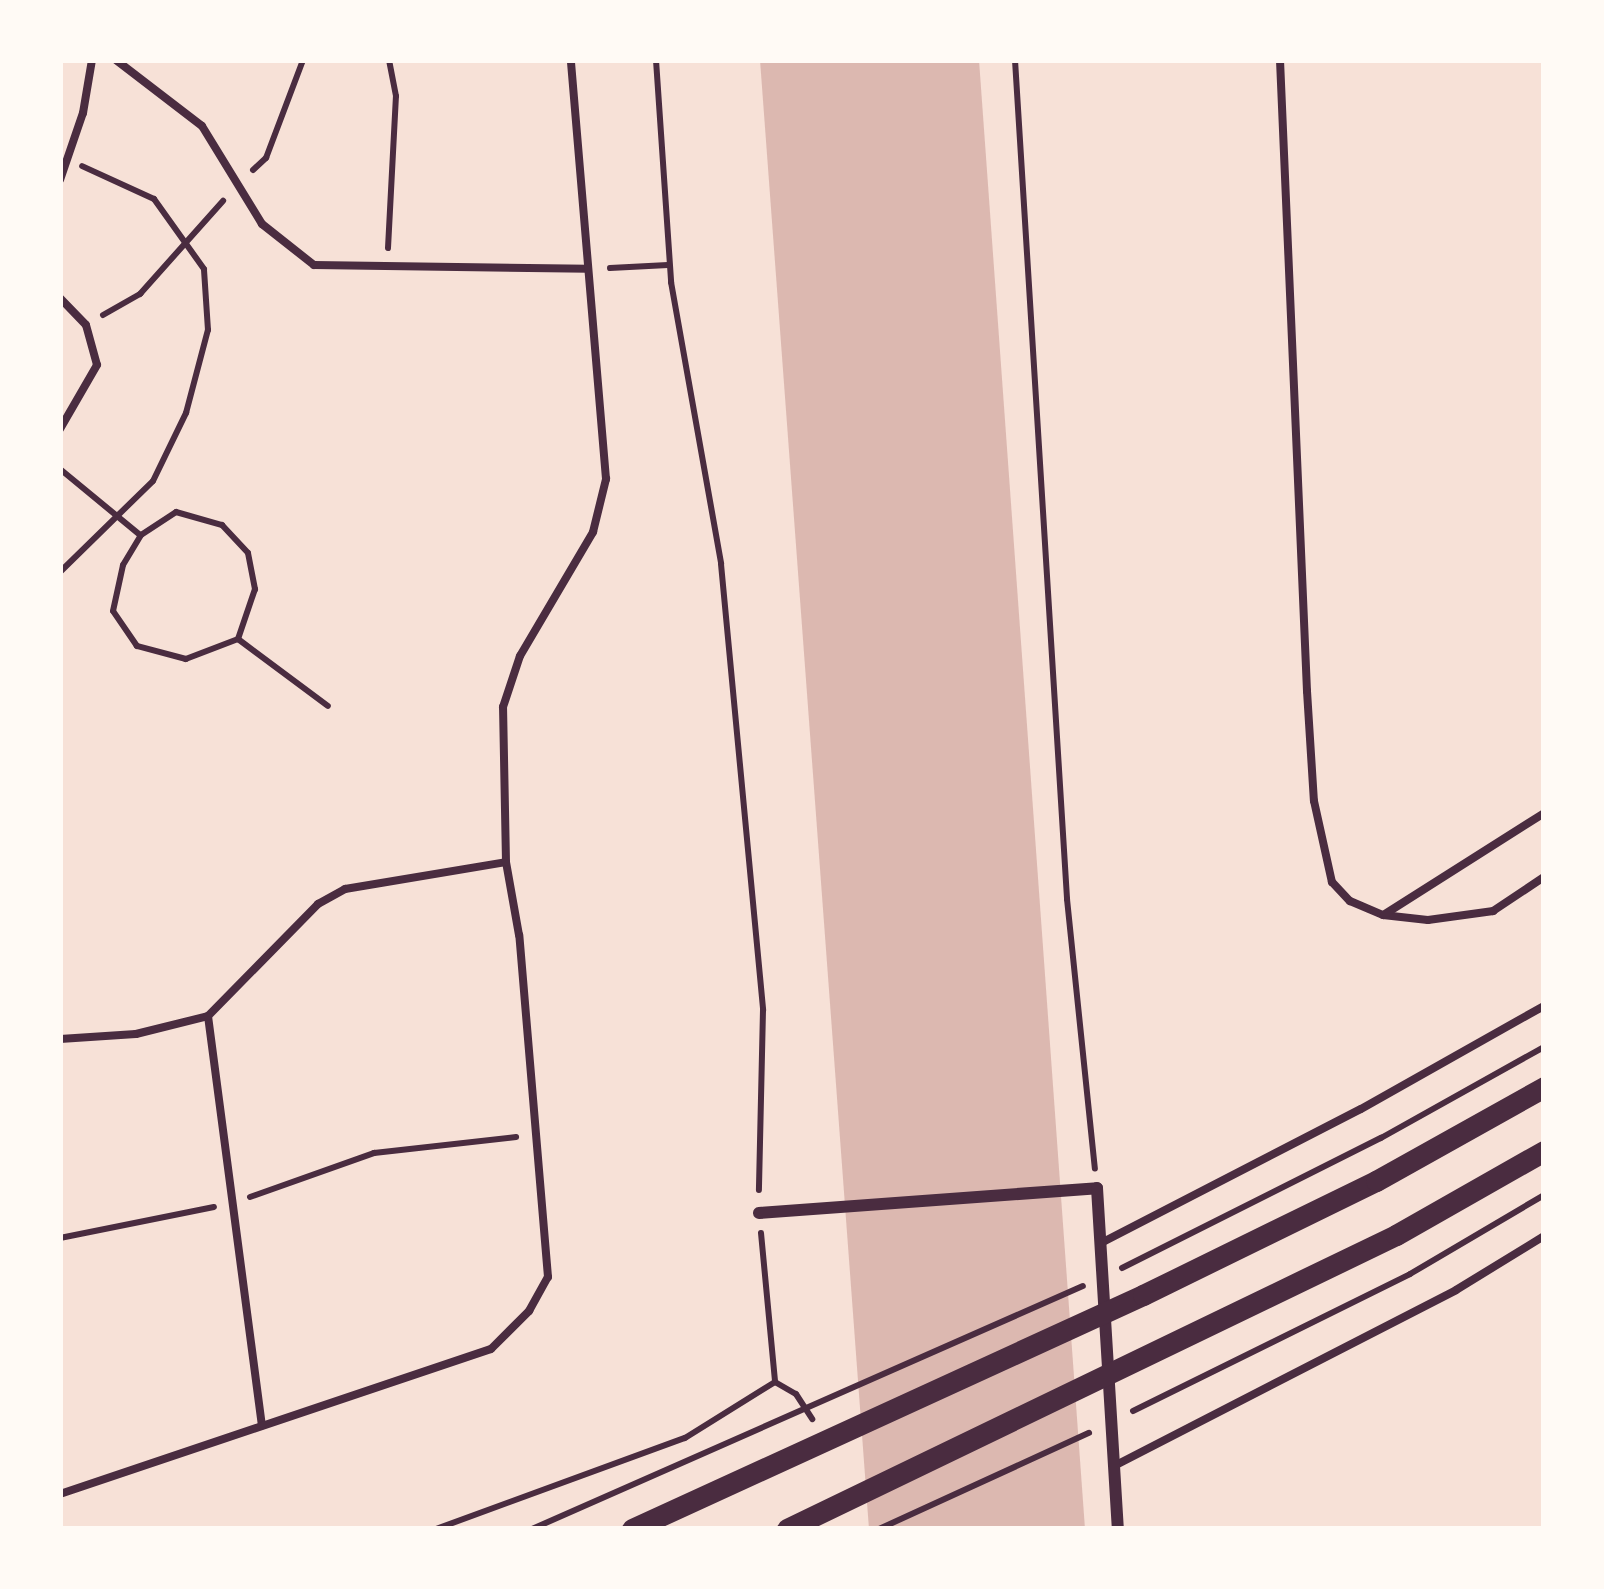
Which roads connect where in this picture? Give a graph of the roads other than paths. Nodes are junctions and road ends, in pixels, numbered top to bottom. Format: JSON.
{"nodes":[{"id":1,"x":92,"y":60,"type":"edge"},
{"id":2,"x":116,"y":60,"type":"edge"},
{"id":3,"x":571,"y":60,"type":"edge"},
{"id":4,"x":1280,"y":60,"type":"edge"},
{"id":5,"x":60,"y":180,"type":"edge"},
{"id":6,"x":588,"y":269,"type":"junction"},
{"id":7,"x":60,"y":298,"type":"edge"},
{"id":8,"x":60,"y":430,"type":"edge"},
{"id":9,"x":1544,"y":813,"type":"edge"},
{"id":10,"x":506,"y":862,"type":"junction"},
{"id":11,"x":1544,"y":877,"type":"edge"},
{"id":12,"x":1384,"y":915,"type":"junction"},
{"id":13,"x":1544,"y":1006,"type":"edge"},
{"id":14,"x":208,"y":1016,"type":"junction"},
{"id":15,"x":60,"y":1039,"type":"edge"},
{"id":16,"x":1544,"y":1088,"type":"edge"},
{"id":17,"x":1544,"y":1151,"type":"edge"},
{"id":18,"x":759,"y":1213,"type":"road end"},
{"id":19,"x":1544,"y":1236,"type":"edge"},
{"id":20,"x":1100,"y":1244,"type":"junction"},
{"id":21,"x":262,"y":1426,"type":"junction"},
{"id":22,"x":1114,"y":1466,"type":"junction"},
{"id":23,"x":60,"y":1494,"type":"edge"},
{"id":24,"x":632,"y":1529,"type":"edge"},
{"id":25,"x":787,"y":1529,"type":"edge"},
{"id":26,"x":1118,"y":1529,"type":"edge"}],
"edges":[{"from":1,"to":5,"type":"lane"},
{"from":2,"to":6,"type":"lane"},
{"from":3,"to":6,"type":"lane"},
{"from":4,"to":12,"type":"lane"},
{"from":6,"to":10,"type":"lane"},
{"from":7,"to":8,"type":"lane"},
{"from":9,"to":12,"type":"lane"},
{"from":10,"to":14,"type":"lane"},
{"from":10,"to":21,"type":"lane"},
{"from":11,"to":12,"type":"lane"},
{"from":13,"to":20,"type":"lane"},
{"from":14,"to":15,"type":"lane"},
{"from":14,"to":21,"type":"lane"},
{"from":16,"to":24,"type":"main road"},
{"from":17,"to":25,"type":"main road"},
{"from":18,"to":20,"type":"street"},
{"from":19,"to":22,"type":"lane"},
{"from":20,"to":22,"type":"street"},
{"from":21,"to":23,"type":"lane"},
{"from":22,"to":26,"type":"street"}]}
